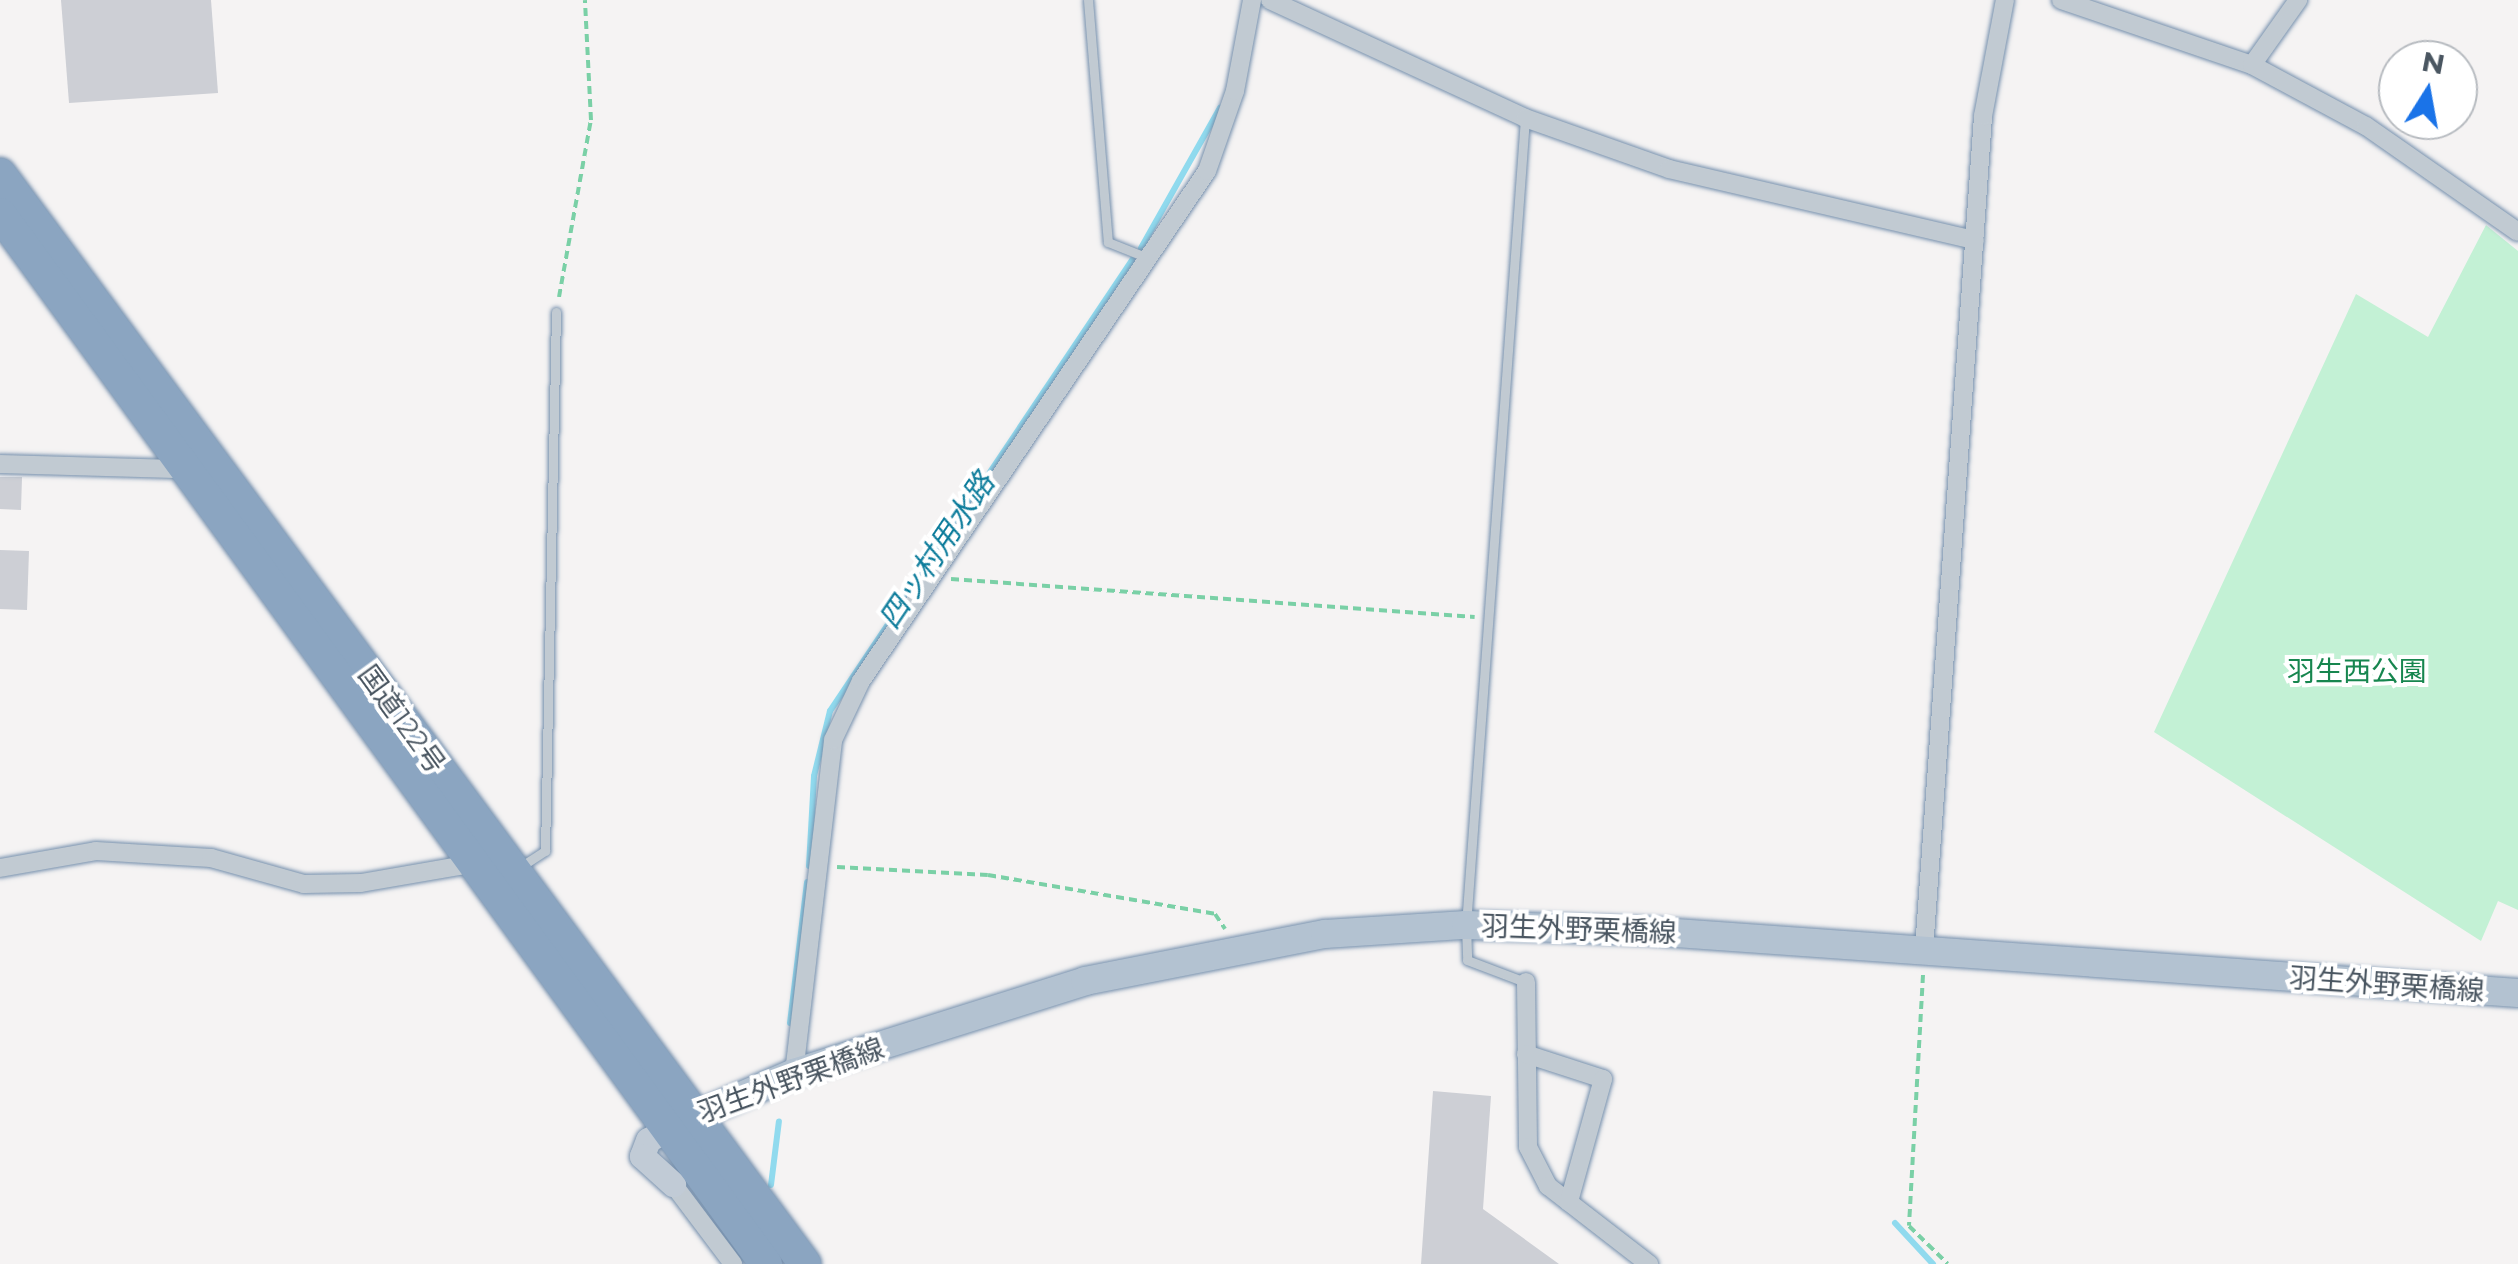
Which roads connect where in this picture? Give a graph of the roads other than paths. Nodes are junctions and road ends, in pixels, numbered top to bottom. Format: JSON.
{"nodes":[{"id":1,"x":1088,"y":0,"type":"edge"},
{"id":2,"x":1252,"y":0,"type":"edge"},
{"id":3,"x":1270,"y":0,"type":"edge"},
{"id":4,"x":2005,"y":0,"type":"edge"},
{"id":5,"x":2061,"y":0,"type":"edge"},
{"id":6,"x":2298,"y":0,"type":"edge"},
{"id":7,"x":2252,"y":65,"type":"junction"},
{"id":8,"x":1525,"y":118,"type":"junction"},
{"id":9,"x":0,"y":174,"type":"edge"},
{"id":10,"x":0,"y":214,"type":"edge"},
{"id":11,"x":2518,"y":232,"type":"edge"},
{"id":12,"x":1975,"y":240,"type":"junction"},
{"id":13,"x":1148,"y":258,"type":"junction"},
{"id":14,"x":556,"y":312,"type":"road end"},
{"id":15,"x":0,"y":464,"type":"edge"},
{"id":16,"x":184,"y":469,"type":"junction"},
{"id":17,"x":478,"y":863,"type":"junction"},
{"id":18,"x":0,"y":868,"type":"edge"},
{"id":19,"x":514,"y":871,"type":"junction"},
{"id":20,"x":1466,"y":925,"type":"junction"},
{"id":21,"x":1924,"y":950,"type":"junction"},
{"id":22,"x":1526,"y":982,"type":"joint"},
{"id":23,"x":2518,"y":993,"type":"edge"},
{"id":24,"x":1526,"y":1054,"type":"junction"},
{"id":25,"x":794,"y":1073,"type":"junction"},
{"id":26,"x":681,"y":1122,"type":"junction"},
{"id":27,"x":673,"y":1184,"type":"joint"},
{"id":28,"x":1569,"y":1202,"type":"junction"},
{"id":29,"x":732,"y":1264,"type":"edge"},
{"id":30,"x":766,"y":1264,"type":"edge"},
{"id":31,"x":806,"y":1264,"type":"edge"},
{"id":32,"x":1649,"y":1264,"type":"edge"}],
"edges":[{"from":1,"to":13,"type":"lane"},
{"from":2,"to":13,"type":"street"},
{"from":3,"to":8,"type":"street"},
{"from":4,"to":12,"type":"street"},
{"from":5,"to":7,"type":"street"},
{"from":6,"to":7,"type":"street"},
{"from":7,"to":11,"type":"street"},
{"from":8,"to":12,"type":"street"},
{"from":8,"to":20,"type":"lane"},
{"from":9,"to":19,"type":"highway","name":"国道122号"},
{"from":10,"to":16,"type":"highway","name":"国道122号"},
{"from":12,"to":21,"type":"street"},
{"from":13,"to":25,"type":"street"},
{"from":14,"to":19,"type":"lane"},
{"from":15,"to":16,"type":"street"},
{"from":16,"to":17,"type":"highway","name":"国道122号"},
{"from":17,"to":18,"type":"street"},
{"from":17,"to":26,"type":"highway","name":"国道122号"},
{"from":19,"to":26,"type":"highway","name":"国道122号"},
{"from":20,"to":21,"type":"main road","name":"羽生外野栗橋線"},
{"from":20,"to":22,"type":"lane"},
{"from":20,"to":25,"type":"main road","name":"羽生外野栗橋線"},
{"from":21,"to":23,"type":"main road","name":"羽生外野栗橋線"},
{"from":22,"to":24,"type":"street"},
{"from":24,"to":28,"type":"street"},
{"from":24,"to":28,"type":"street"},
{"from":25,"to":26,"type":"main road","name":"羽生外野栗橋線"},
{"from":26,"to":27,"type":"street"},
{"from":26,"to":30,"type":"highway","name":"国道122号"},
{"from":26,"to":31,"type":"highway","name":"国道122号"},
{"from":27,"to":29,"type":"street"},
{"from":28,"to":32,"type":"street"}]}
